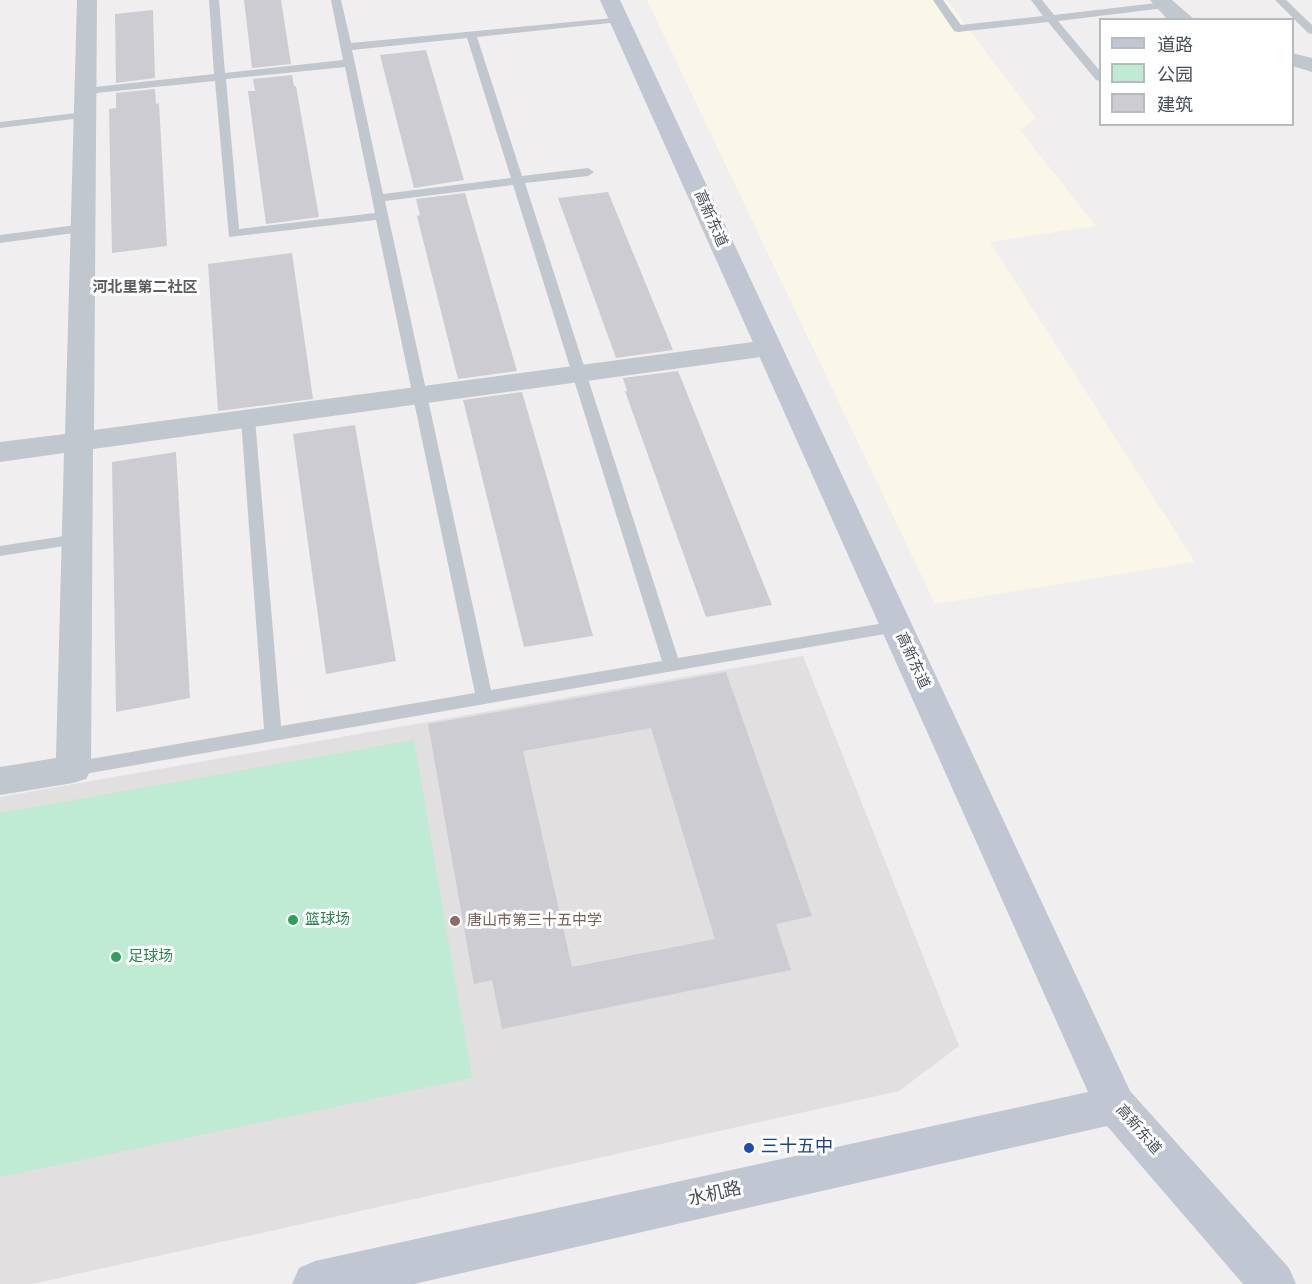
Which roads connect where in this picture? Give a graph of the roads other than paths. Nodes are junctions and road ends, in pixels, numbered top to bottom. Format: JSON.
{"nodes":[{"id":1,"x":87,"y":0,"type":"edge"},
{"id":2,"x":214,"y":0,"type":"edge"},
{"id":3,"x":336,"y":0,"type":"edge"},
{"id":4,"x":938,"y":0,"type":"edge"},
{"id":5,"x":1036,"y":0,"type":"edge"},
{"id":6,"x":1280,"y":0,"type":"edge"},
{"id":7,"x":1162,"y":2,"type":"edge"},
{"id":8,"x":614,"y":9,"type":"edge"},
{"id":9,"x":1050,"y":18,"type":"junction"},
{"id":10,"x":1180,"y":18,"type":"edge"},
{"id":11,"x":1312,"y":31,"type":"edge"},
{"id":12,"x":471,"y":34,"type":"junction"},
{"id":13,"x":346,"y":47,"type":"junction"},
{"id":14,"x":350,"y":63,"type":"junction"},
{"id":15,"x":1099,"y":76,"type":"edge"},
{"id":16,"x":220,"y":77,"type":"junction"},
{"id":17,"x":85,"y":103,"type":"junction"},
{"id":18,"x":0,"y":124,"type":"edge"},
{"id":19,"x":588,"y":172,"type":"dead end"},
{"id":20,"x":516,"y":181,"type":"junction"},
{"id":21,"x":378,"y":198,"type":"junction"},
{"id":22,"x":382,"y":216,"type":"junction"},
{"id":23,"x":84,"y":228,"type":"junction"},
{"id":24,"x":0,"y":238,"type":"edge"},
{"id":25,"x":768,"y":348,"type":"junction"},
{"id":26,"x":578,"y":374,"type":"junction"},
{"id":27,"x":420,"y":397,"type":"junction"},
{"id":28,"x":248,"y":419,"type":"junction"},
{"id":29,"x":81,"y":441,"type":"junction"},
{"id":30,"x":0,"y":452,"type":"edge"},
{"id":31,"x":78,"y":539,"type":"junction"},
{"id":32,"x":0,"y":551,"type":"edge"},
{"id":33,"x":896,"y":627,"type":"junction"},
{"id":34,"x":672,"y":666,"type":"junction"},
{"id":35,"x":484,"y":698,"type":"junction"},
{"id":36,"x":273,"y":734,"type":"junction"},
{"id":37,"x":73,"y":769,"type":"junction"},
{"id":38,"x":0,"y":781,"type":"edge"},
{"id":39,"x":1114,"y":1105,"type":"junction"},
{"id":40,"x":315,"y":1284,"type":"edge"},
{"id":41,"x":1273,"y":1284,"type":"edge"}],
"edges":[{"from":1,"to":17,"type":"street"},
{"from":2,"to":16,"type":"lane"},
{"from":3,"to":13,"type":"lane"},
{"from":4,"to":9,"type":"lane"},
{"from":5,"to":9,"type":"lane"},
{"from":6,"to":11,"type":"lane"},
{"from":7,"to":9,"type":"lane"},
{"from":7,"to":10,"type":"street"},
{"from":8,"to":12,"type":"lane"},
{"from":8,"to":25,"type":"street","name":"高新东道"},
{"from":9,"to":15,"type":"lane"},
{"from":12,"to":13,"type":"lane"},
{"from":12,"to":20,"type":"lane"},
{"from":13,"to":14,"type":"lane"},
{"from":14,"to":16,"type":"lane"},
{"from":14,"to":21,"type":"lane"},
{"from":16,"to":17,"type":"lane"},
{"from":16,"to":22,"type":"lane"},
{"from":17,"to":18,"type":"lane"},
{"from":17,"to":23,"type":"street"},
{"from":19,"to":20,"type":"lane"},
{"from":20,"to":21,"type":"lane"},
{"from":20,"to":26,"type":"lane"},
{"from":21,"to":22,"type":"lane"},
{"from":22,"to":27,"type":"lane"},
{"from":23,"to":24,"type":"lane"},
{"from":23,"to":29,"type":"street"},
{"from":25,"to":26,"type":"street"},
{"from":25,"to":33,"type":"street","name":"高新东道"},
{"from":26,"to":27,"type":"street"},
{"from":26,"to":34,"type":"lane"},
{"from":27,"to":28,"type":"street"},
{"from":27,"to":35,"type":"lane"},
{"from":28,"to":29,"type":"street"},
{"from":28,"to":36,"type":"lane"},
{"from":29,"to":30,"type":"street"},
{"from":29,"to":31,"type":"street"},
{"from":31,"to":32,"type":"lane"},
{"from":31,"to":37,"type":"street"},
{"from":33,"to":34,"type":"lane"},
{"from":33,"to":39,"type":"street","name":"高新东道"},
{"from":34,"to":35,"type":"lane"},
{"from":35,"to":36,"type":"lane"},
{"from":36,"to":37,"type":"lane"},
{"from":37,"to":38,"type":"street"},
{"from":39,"to":40,"type":"street","name":"水机路"},
{"from":39,"to":41,"type":"street","name":"高新东道"}]}
